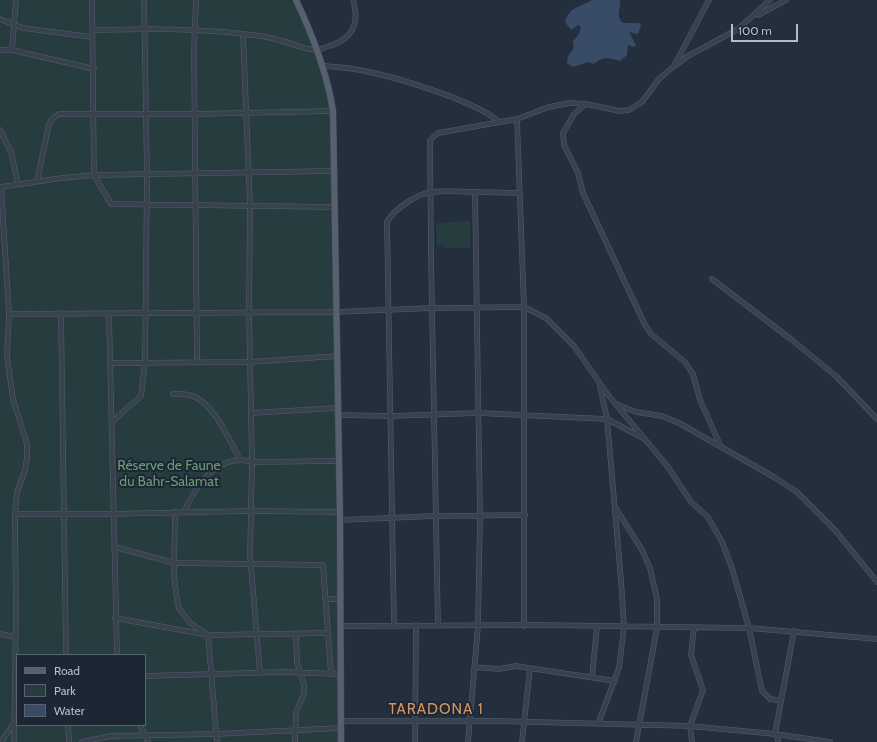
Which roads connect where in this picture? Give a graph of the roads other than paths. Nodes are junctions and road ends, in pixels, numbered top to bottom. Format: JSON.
{"nodes":[{"id":1,"x":16,"y":0,"type":"edge"},
{"id":2,"x":92,"y":0,"type":"edge"},
{"id":3,"x":144,"y":0,"type":"edge"},
{"id":4,"x":196,"y":0,"type":"edge"},
{"id":5,"x":296,"y":0,"type":"edge"},
{"id":6,"x":353,"y":0,"type":"edge"},
{"id":7,"x":709,"y":0,"type":"edge"},
{"id":8,"x":770,"y":0,"type":"edge"},
{"id":9,"x":786,"y":0,"type":"edge"},
{"id":10,"x":0,"y":19,"type":"edge"},
{"id":11,"x":749,"y":20,"type":"junction"},
{"id":12,"x":14,"y":26,"type":"junction"},
{"id":13,"x":144,"y":29,"type":"junction"},
{"id":14,"x":92,"y":30,"type":"junction"},
{"id":15,"x":194,"y":30,"type":"junction"},
{"id":16,"x":243,"y":34,"type":"junction"},
{"id":17,"x":92,"y":37,"type":"junction"},
{"id":18,"x":0,"y":50,"type":"edge"},
{"id":19,"x":12,"y":50,"type":"junction"},
{"id":20,"x":317,"y":50,"type":"junction"},
{"id":21,"x":322,"y":66,"type":"junction"},
{"id":22,"x":673,"y":66,"type":"junction"},
{"id":23,"x":94,"y":70,"type":"junction"},
{"id":24,"x":586,"y":104,"type":"junction"},
{"id":25,"x":333,"y":111,"type":"junction"},
{"id":26,"x":246,"y":113,"type":"junction"},
{"id":27,"x":94,"y":114,"type":"junction"},
{"id":28,"x":195,"y":114,"type":"junction"},
{"id":29,"x":145,"y":115,"type":"junction"},
{"id":30,"x":517,"y":119,"type":"junction"},
{"id":31,"x":499,"y":122,"type":"junction"},
{"id":32,"x":0,"y":130,"type":"edge"},
{"id":33,"x":334,"y":171,"type":"junction"},
{"id":34,"x":147,"y":174,"type":"junction"},
{"id":35,"x":196,"y":174,"type":"junction"},
{"id":36,"x":248,"y":174,"type":"junction"},
{"id":37,"x":94,"y":175,"type":"junction"},
{"id":38,"x":37,"y":181,"type":"junction"},
{"id":39,"x":18,"y":184,"type":"junction"},
{"id":40,"x":0,"y":187,"type":"edge"},
{"id":41,"x":430,"y":192,"type":"junction"},
{"id":42,"x":475,"y":192,"type":"junction"},
{"id":43,"x":520,"y":193,"type":"junction"},
{"id":44,"x":196,"y":205,"type":"junction"},
{"id":45,"x":146,"y":206,"type":"junction"},
{"id":46,"x":250,"y":206,"type":"junction"},
{"id":47,"x":335,"y":207,"type":"junction"},
{"id":48,"x":712,"y":279,"type":"dead end"},
{"id":49,"x":476,"y":307,"type":"junction"},
{"id":50,"x":524,"y":307,"type":"junction"},
{"id":51,"x":433,"y":308,"type":"junction"},
{"id":52,"x":388,"y":309,"type":"junction"},
{"id":53,"x":197,"y":312,"type":"junction"},
{"id":54,"x":249,"y":312,"type":"junction"},
{"id":55,"x":336,"y":312,"type":"junction"},
{"id":56,"x":61,"y":313,"type":"junction"},
{"id":57,"x":109,"y":313,"type":"junction"},
{"id":58,"x":145,"y":313,"type":"junction"},
{"id":59,"x":9,"y":314,"type":"junction"},
{"id":60,"x":337,"y":356,"type":"junction"},
{"id":61,"x":145,"y":362,"type":"junction"},
{"id":62,"x":198,"y":362,"type":"junction"},
{"id":63,"x":250,"y":362,"type":"junction"},
{"id":64,"x":111,"y":363,"type":"junction"},
{"id":65,"x":599,"y":384,"type":"junction"},
{"id":66,"x":173,"y":394,"type":"dead end"},
{"id":67,"x":617,"y":404,"type":"junction"},
{"id":68,"x":337,"y":412,"type":"junction"},
{"id":69,"x":250,"y":413,"type":"junction"},
{"id":70,"x":434,"y":413,"type":"junction"},
{"id":71,"x":478,"y":413,"type":"junction"},
{"id":72,"x":524,"y":415,"type":"junction"},
{"id":73,"x":390,"y":416,"type":"junction"},
{"id":74,"x":607,"y":418,"type":"junction"},
{"id":75,"x":877,"y":419,"type":"edge"},
{"id":76,"x":113,"y":421,"type":"junction"},
{"id":77,"x":646,"y":440,"type":"junction"},
{"id":78,"x":721,"y":447,"type":"junction"},
{"id":79,"x":240,"y":460,"type":"junction"},
{"id":80,"x":338,"y":461,"type":"junction"},
{"id":81,"x":252,"y":462,"type":"junction"},
{"id":82,"x":614,"y":506,"type":"junction"},
{"id":83,"x":250,"y":511,"type":"junction"},
{"id":84,"x":175,"y":512,"type":"junction"},
{"id":85,"x":184,"y":512,"type":"junction"},
{"id":86,"x":340,"y":512,"type":"junction"},
{"id":87,"x":15,"y":514,"type":"junction"},
{"id":88,"x":114,"y":514,"type":"junction"},
{"id":89,"x":63,"y":515,"type":"junction"},
{"id":90,"x":525,"y":515,"type":"junction"},
{"id":91,"x":436,"y":516,"type":"junction"},
{"id":92,"x":480,"y":516,"type":"junction"},
{"id":93,"x":391,"y":518,"type":"junction"},
{"id":94,"x":340,"y":520,"type":"junction"},
{"id":95,"x":114,"y":547,"type":"junction"},
{"id":96,"x":175,"y":563,"type":"junction"},
{"id":97,"x":250,"y":564,"type":"junction"},
{"id":98,"x":877,"y":582,"type":"edge"},
{"id":99,"x":325,"y":599,"type":"junction"},
{"id":100,"x":340,"y":599,"type":"junction"},
{"id":101,"x":115,"y":618,"type":"junction"},
{"id":102,"x":416,"y":625,"type":"junction"},
{"id":103,"x":438,"y":625,"type":"junction"},
{"id":104,"x":340,"y":626,"type":"junction"},
{"id":105,"x":394,"y":626,"type":"junction"},
{"id":106,"x":478,"y":626,"type":"junction"},
{"id":107,"x":524,"y":626,"type":"junction"},
{"id":108,"x":597,"y":627,"type":"junction"},
{"id":109,"x":624,"y":627,"type":"junction"},
{"id":110,"x":657,"y":628,"type":"junction"},
{"id":111,"x":694,"y":628,"type":"junction"},
{"id":112,"x":749,"y":628,"type":"junction"},
{"id":113,"x":794,"y":631,"type":"junction"},
{"id":114,"x":256,"y":633,"type":"junction"},
{"id":115,"x":328,"y":633,"type":"junction"},
{"id":116,"x":0,"y":634,"type":"edge"},
{"id":117,"x":296,"y":634,"type":"junction"},
{"id":118,"x":208,"y":636,"type":"junction"},
{"id":119,"x":16,"y":637,"type":"junction"},
{"id":120,"x":877,"y":639,"type":"edge"},
{"id":121,"x":66,"y":654,"type":"edge"},
{"id":122,"x":116,"y":654,"type":"edge"},
{"id":123,"x":474,"y":666,"type":"junction"},
{"id":124,"x":530,"y":668,"type":"junction"},
{"id":125,"x":300,"y":672,"type":"junction"},
{"id":126,"x":260,"y":673,"type":"junction"},
{"id":127,"x":211,"y":674,"type":"junction"},
{"id":128,"x":331,"y":674,"type":"junction"},
{"id":129,"x":340,"y":674,"type":"junction"},
{"id":130,"x":146,"y":676,"type":"edge"},
{"id":131,"x":592,"y":677,"type":"junction"},
{"id":132,"x":614,"y":681,"type":"junction"},
{"id":133,"x":781,"y":701,"type":"junction"},
{"id":134,"x":341,"y":721,"type":"junction"},
{"id":135,"x":416,"y":722,"type":"junction"},
{"id":136,"x":469,"y":722,"type":"junction"},
{"id":137,"x":14,"y":723,"type":"junction"},
{"id":138,"x":525,"y":723,"type":"junction"},
{"id":139,"x":598,"y":724,"type":"junction"},
{"id":140,"x":640,"y":724,"type":"junction"},
{"id":141,"x":68,"y":726,"type":"edge"},
{"id":142,"x":140,"y":726,"type":"edge"},
{"id":143,"x":690,"y":726,"type":"junction"},
{"id":144,"x":341,"y":728,"type":"junction"},
{"id":145,"x":295,"y":730,"type":"junction"},
{"id":146,"x":144,"y":734,"type":"junction"},
{"id":147,"x":216,"y":734,"type":"junction"},
{"id":148,"x":775,"y":734,"type":"junction"},
{"id":149,"x":1,"y":742,"type":"edge"},
{"id":150,"x":14,"y":742,"type":"edge"},
{"id":151,"x":69,"y":742,"type":"edge"},
{"id":152,"x":82,"y":742,"type":"edge"},
{"id":153,"x":148,"y":742,"type":"edge"},
{"id":154,"x":217,"y":742,"type":"edge"},
{"id":155,"x":295,"y":742,"type":"edge"},
{"id":156,"x":341,"y":742,"type":"edge"},
{"id":157,"x":414,"y":742,"type":"edge"},
{"id":158,"x":468,"y":742,"type":"edge"},
{"id":159,"x":522,"y":742,"type":"edge"},
{"id":160,"x":636,"y":742,"type":"edge"},
{"id":161,"x":692,"y":742,"type":"edge"},
{"id":162,"x":778,"y":742,"type":"edge"},
{"id":163,"x":830,"y":742,"type":"edge"}],
"edges":[{"from":1,"to":12,"type":"street"},
{"from":2,"to":14,"type":"street"},
{"from":3,"to":13,"type":"street"},
{"from":4,"to":15,"type":"street"},
{"from":5,"to":20,"type":"main road"},
{"from":6,"to":20,"type":"street"},
{"from":7,"to":22,"type":"street"},
{"from":8,"to":11,"type":"street"},
{"from":9,"to":11,"type":"street"},
{"from":10,"to":12,"type":"street"},
{"from":11,"to":22,"type":"street"},
{"from":12,"to":17,"type":"street"},
{"from":12,"to":19,"type":"street"},
{"from":13,"to":14,"type":"street"},
{"from":13,"to":15,"type":"street"},
{"from":13,"to":29,"type":"street"},
{"from":14,"to":17,"type":"street"},
{"from":15,"to":16,"type":"street"},
{"from":15,"to":28,"type":"street"},
{"from":16,"to":20,"type":"street"},
{"from":16,"to":26,"type":"street"},
{"from":17,"to":23,"type":"street"},
{"from":18,"to":19,"type":"street"},
{"from":19,"to":23,"type":"street"},
{"from":20,"to":21,"type":"main road"},
{"from":21,"to":25,"type":"main road"},
{"from":21,"to":31,"type":"street"},
{"from":22,"to":24,"type":"street"},
{"from":23,"to":27,"type":"street"},
{"from":24,"to":30,"type":"street"},
{"from":24,"to":78,"type":"street"},
{"from":25,"to":26,"type":"street"},
{"from":25,"to":33,"type":"main road"},
{"from":26,"to":28,"type":"street"},
{"from":26,"to":36,"type":"street"},
{"from":27,"to":29,"type":"street"},
{"from":27,"to":37,"type":"street"},
{"from":27,"to":38,"type":"street"},
{"from":28,"to":29,"type":"street"},
{"from":28,"to":35,"type":"street"},
{"from":29,"to":34,"type":"street"},
{"from":30,"to":31,"type":"street"},
{"from":30,"to":43,"type":"street"},
{"from":31,"to":41,"type":"street"},
{"from":32,"to":39,"type":"street"},
{"from":33,"to":36,"type":"street"},
{"from":33,"to":47,"type":"main road"},
{"from":34,"to":35,"type":"street"},
{"from":34,"to":37,"type":"street"},
{"from":34,"to":45,"type":"street"},
{"from":35,"to":36,"type":"street"},
{"from":35,"to":44,"type":"street"},
{"from":36,"to":46,"type":"street"},
{"from":37,"to":38,"type":"street"},
{"from":37,"to":45,"type":"street"},
{"from":38,"to":39,"type":"street"},
{"from":39,"to":40,"type":"street"},
{"from":40,"to":59,"type":"street"},
{"from":41,"to":42,"type":"street"},
{"from":41,"to":51,"type":"street"},
{"from":41,"to":52,"type":"street"},
{"from":42,"to":43,"type":"street"},
{"from":42,"to":49,"type":"street"},
{"from":43,"to":50,"type":"street"},
{"from":44,"to":45,"type":"street"},
{"from":44,"to":46,"type":"street"},
{"from":44,"to":53,"type":"street"},
{"from":45,"to":58,"type":"street"},
{"from":46,"to":47,"type":"street"},
{"from":46,"to":54,"type":"street"},
{"from":47,"to":55,"type":"main road"},
{"from":48,"to":75,"type":"street"},
{"from":49,"to":50,"type":"street"},
{"from":49,"to":51,"type":"street"},
{"from":49,"to":71,"type":"street"},
{"from":50,"to":65,"type":"street"},
{"from":50,"to":72,"type":"street"},
{"from":51,"to":52,"type":"street"},
{"from":51,"to":70,"type":"street"},
{"from":52,"to":55,"type":"street"},
{"from":52,"to":73,"type":"street"},
{"from":53,"to":54,"type":"street"},
{"from":53,"to":58,"type":"street"},
{"from":53,"to":62,"type":"street"},
{"from":54,"to":55,"type":"street"},
{"from":54,"to":63,"type":"street"},
{"from":55,"to":60,"type":"main road"},
{"from":56,"to":57,"type":"street"},
{"from":56,"to":59,"type":"street"},
{"from":56,"to":89,"type":"street"},
{"from":57,"to":58,"type":"street"},
{"from":57,"to":64,"type":"street"},
{"from":58,"to":61,"type":"street"},
{"from":59,"to":87,"type":"street"},
{"from":60,"to":63,"type":"street"},
{"from":60,"to":68,"type":"main road"},
{"from":61,"to":62,"type":"street"},
{"from":61,"to":64,"type":"street"},
{"from":61,"to":76,"type":"street"},
{"from":62,"to":63,"type":"street"},
{"from":63,"to":69,"type":"street"},
{"from":64,"to":76,"type":"street"},
{"from":65,"to":67,"type":"street"},
{"from":65,"to":74,"type":"street"},
{"from":66,"to":79,"type":"street"},
{"from":67,"to":77,"type":"street"},
{"from":67,"to":78,"type":"street"},
{"from":68,"to":69,"type":"street"},
{"from":68,"to":73,"type":"street"},
{"from":68,"to":80,"type":"main road"},
{"from":69,"to":81,"type":"street"},
{"from":70,"to":71,"type":"street"},
{"from":70,"to":73,"type":"street"},
{"from":70,"to":91,"type":"street"},
{"from":71,"to":72,"type":"street"},
{"from":71,"to":92,"type":"street"},
{"from":72,"to":74,"type":"street"},
{"from":72,"to":90,"type":"street"},
{"from":73,"to":93,"type":"street"},
{"from":74,"to":77,"type":"street"},
{"from":74,"to":82,"type":"street"},
{"from":76,"to":88,"type":"street"},
{"from":77,"to":112,"type":"street"},
{"from":78,"to":98,"type":"street"},
{"from":79,"to":81,"type":"street"},
{"from":79,"to":85,"type":"street"},
{"from":80,"to":81,"type":"street"},
{"from":80,"to":86,"type":"main road"},
{"from":81,"to":83,"type":"street"},
{"from":82,"to":109,"type":"street"},
{"from":82,"to":110,"type":"street"},
{"from":83,"to":85,"type":"street"},
{"from":83,"to":86,"type":"street"},
{"from":83,"to":97,"type":"street"},
{"from":84,"to":85,"type":"street"},
{"from":84,"to":88,"type":"street"},
{"from":84,"to":96,"type":"street"},
{"from":86,"to":94,"type":"main road"},
{"from":87,"to":89,"type":"street"},
{"from":87,"to":119,"type":"street"},
{"from":88,"to":89,"type":"street"},
{"from":88,"to":95,"type":"street"},
{"from":89,"to":121,"type":"street"},
{"from":90,"to":92,"type":"street"},
{"from":90,"to":107,"type":"street"},
{"from":91,"to":92,"type":"street"},
{"from":91,"to":93,"type":"street"},
{"from":91,"to":103,"type":"street"},
{"from":92,"to":106,"type":"street"},
{"from":93,"to":94,"type":"street"},
{"from":93,"to":105,"type":"street"},
{"from":94,"to":100,"type":"main road"},
{"from":95,"to":96,"type":"street"},
{"from":95,"to":101,"type":"street"},
{"from":96,"to":97,"type":"street"},
{"from":96,"to":118,"type":"street"},
{"from":97,"to":99,"type":"street"},
{"from":97,"to":114,"type":"street"},
{"from":99,"to":100,"type":"street"},
{"from":99,"to":115,"type":"street"},
{"from":100,"to":104,"type":"main road"},
{"from":101,"to":118,"type":"street"},
{"from":101,"to":122,"type":"street"},
{"from":102,"to":103,"type":"street"},
{"from":102,"to":105,"type":"street"},
{"from":102,"to":135,"type":"street"},
{"from":103,"to":106,"type":"street"},
{"from":104,"to":105,"type":"street"},
{"from":104,"to":129,"type":"main road"},
{"from":106,"to":107,"type":"street"},
{"from":106,"to":123,"type":"street"},
{"from":107,"to":108,"type":"street"},
{"from":108,"to":109,"type":"street"},
{"from":108,"to":131,"type":"street"},
{"from":109,"to":110,"type":"street"},
{"from":109,"to":132,"type":"street"},
{"from":110,"to":111,"type":"street"},
{"from":110,"to":140,"type":"street"},
{"from":111,"to":112,"type":"street"},
{"from":111,"to":143,"type":"street"},
{"from":112,"to":113,"type":"street"},
{"from":112,"to":133,"type":"street"},
{"from":113,"to":120,"type":"street"},
{"from":113,"to":133,"type":"street"},
{"from":114,"to":117,"type":"street"},
{"from":114,"to":118,"type":"street"},
{"from":114,"to":126,"type":"street"},
{"from":115,"to":117,"type":"street"},
{"from":115,"to":128,"type":"street"},
{"from":116,"to":119,"type":"street"},
{"from":117,"to":125,"type":"street"},
{"from":118,"to":127,"type":"street"},
{"from":119,"to":137,"type":"street"},
{"from":123,"to":124,"type":"street"},
{"from":123,"to":136,"type":"street"},
{"from":124,"to":131,"type":"street"},
{"from":124,"to":138,"type":"street"},
{"from":125,"to":126,"type":"street"},
{"from":125,"to":128,"type":"street"},
{"from":125,"to":145,"type":"street"},
{"from":126,"to":127,"type":"street"},
{"from":127,"to":130,"type":"street"},
{"from":127,"to":147,"type":"street"},
{"from":128,"to":129,"type":"street"},
{"from":129,"to":134,"type":"main road"},
{"from":131,"to":132,"type":"street"},
{"from":132,"to":139,"type":"street"},
{"from":133,"to":148,"type":"street"},
{"from":134,"to":135,"type":"street"},
{"from":134,"to":144,"type":"main road"},
{"from":135,"to":136,"type":"street"},
{"from":135,"to":157,"type":"street"},
{"from":136,"to":138,"type":"street"},
{"from":136,"to":158,"type":"street"},
{"from":137,"to":149,"type":"street"},
{"from":137,"to":150,"type":"street"},
{"from":138,"to":139,"type":"street"},
{"from":138,"to":159,"type":"street"},
{"from":139,"to":140,"type":"street"},
{"from":140,"to":143,"type":"street"},
{"from":140,"to":160,"type":"street"},
{"from":141,"to":151,"type":"street"},
{"from":142,"to":146,"type":"street"},
{"from":143,"to":148,"type":"street"},
{"from":143,"to":161,"type":"street"},
{"from":144,"to":145,"type":"street"},
{"from":144,"to":156,"type":"main road"},
{"from":145,"to":147,"type":"street"},
{"from":145,"to":155,"type":"street"},
{"from":146,"to":147,"type":"street"},
{"from":146,"to":152,"type":"street"},
{"from":146,"to":153,"type":"street"},
{"from":147,"to":154,"type":"street"},
{"from":148,"to":162,"type":"street"},
{"from":148,"to":163,"type":"street"}]}
